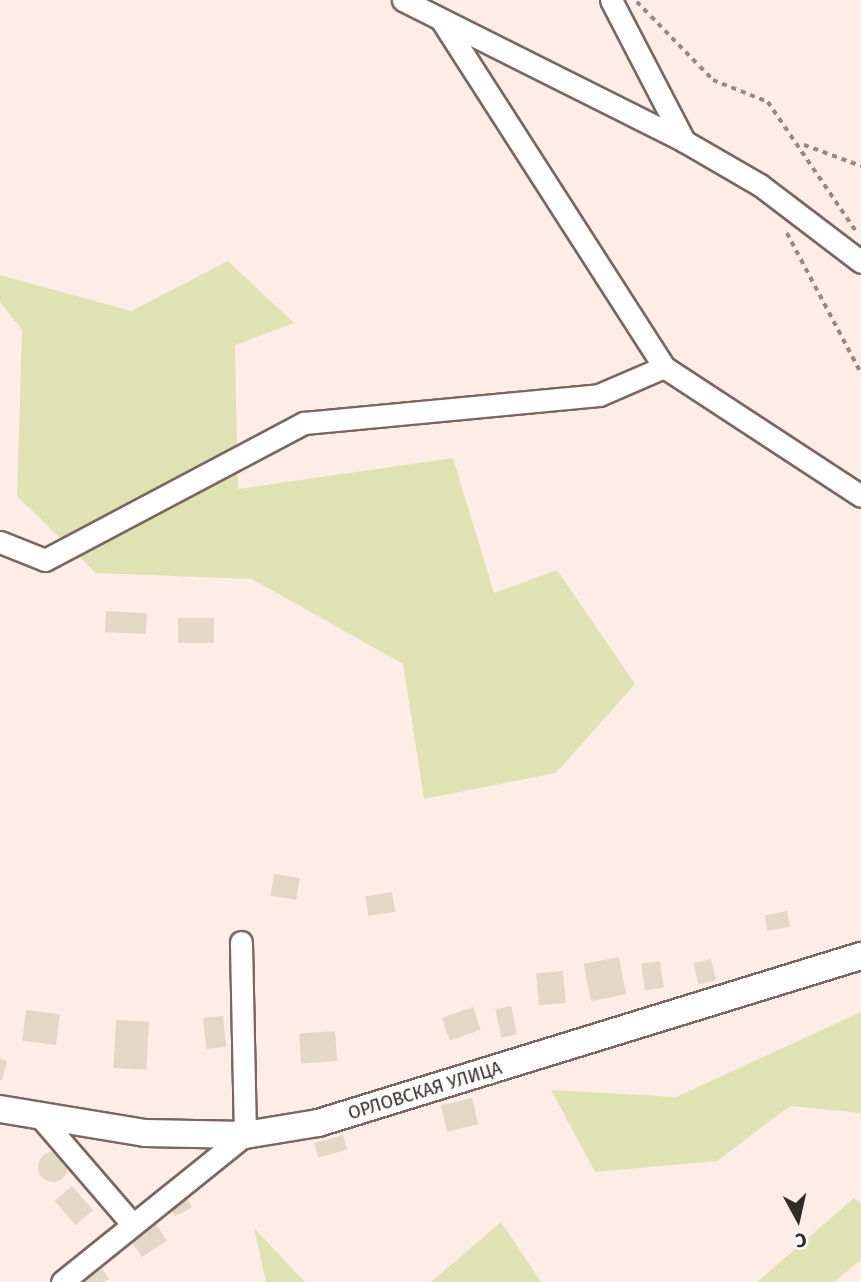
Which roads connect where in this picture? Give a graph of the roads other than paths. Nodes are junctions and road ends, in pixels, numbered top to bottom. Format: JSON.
{"nodes":[{"id":1,"x":403,"y":0,"type":"edge"},
{"id":2,"x":611,"y":0,"type":"edge"},
{"id":3,"x":442,"y":20,"type":"junction"},
{"id":4,"x":684,"y":141,"type":"junction"},
{"id":5,"x":861,"y":262,"type":"edge"},
{"id":6,"x":664,"y":367,"type":"junction"},
{"id":7,"x":861,"y":496,"type":"edge"},
{"id":8,"x":0,"y":542,"type":"edge"},
{"id":9,"x":241,"y":942,"type":"dead end"},
{"id":10,"x":849,"y":958,"type":"edge"},
{"id":11,"x":0,"y":1109,"type":"edge"},
{"id":12,"x":41,"y":1118,"type":"junction"},
{"id":13,"x":245,"y":1135,"type":"junction"},
{"id":14,"x":133,"y":1224,"type":"junction"},
{"id":15,"x":62,"y":1282,"type":"edge"}],
"edges":[{"from":1,"to":3,"type":"street"},
{"from":2,"to":4,"type":"street"},
{"from":3,"to":4,"type":"street"},
{"from":3,"to":6,"type":"street"},
{"from":4,"to":5,"type":"street"},
{"from":6,"to":7,"type":"street"},
{"from":6,"to":8,"type":"street"},
{"from":9,"to":13,"type":"street"},
{"from":10,"to":13,"type":"main road","name":"ОРЛОВСКАЯ УЛИЦА"},
{"from":11,"to":12,"type":"main road","name":"ОРЛОВСКАЯ УЛИЦА"},
{"from":12,"to":13,"type":"main road","name":"ОРЛОВСКАЯ УЛИЦА"},
{"from":12,"to":14,"type":"street"},
{"from":13,"to":14,"type":"street"},
{"from":14,"to":15,"type":"street"}]}
